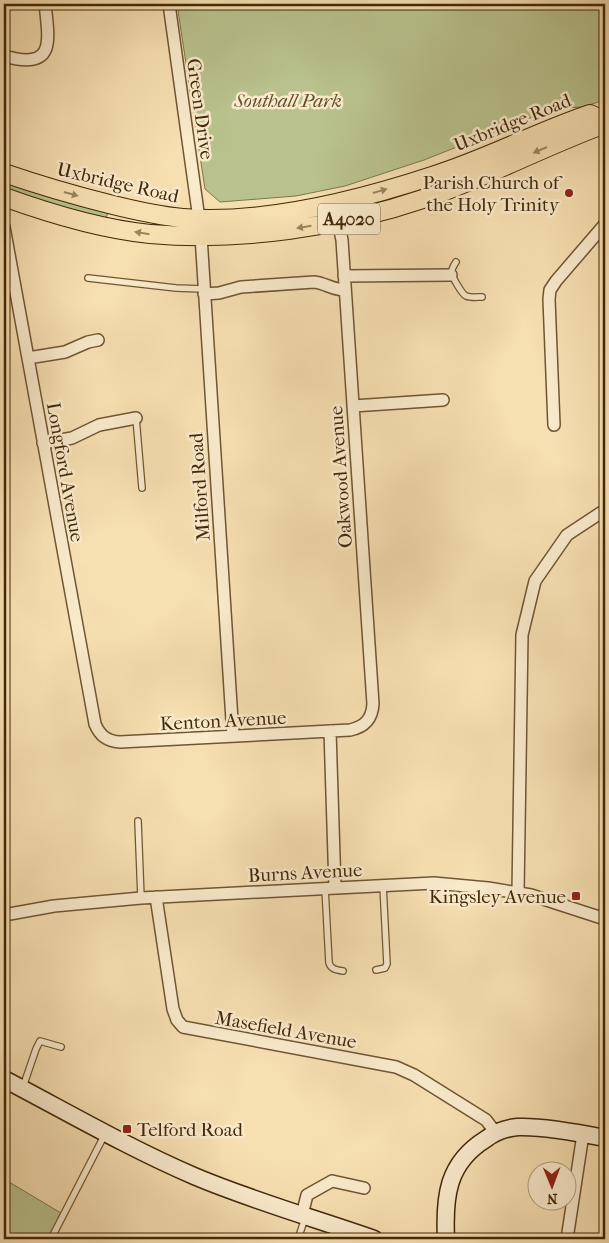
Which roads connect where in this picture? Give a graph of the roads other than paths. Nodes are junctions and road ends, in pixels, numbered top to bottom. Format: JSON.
{"nodes":[{"id":1,"x":44,"y":4,"type":"edge"},
{"id":2,"x":169,"y":4,"type":"edge"},
{"id":3,"x":4,"y":56,"type":"edge"},
{"id":4,"x":603,"y":118,"type":"edge"},
{"id":5,"x":4,"y":174,"type":"edge"},
{"id":6,"x":404,"y":184,"type":"junction"},
{"id":7,"x":4,"y":199,"type":"edge"},
{"id":8,"x":410,"y":203,"type":"junction"},
{"id":9,"x":116,"y":206,"type":"junction"},
{"id":10,"x":338,"y":221,"type":"junction"},
{"id":11,"x":605,"y":224,"type":"edge"},
{"id":12,"x":4,"y":227,"type":"edge"},
{"id":13,"x":200,"y":227,"type":"junction"},
{"id":14,"x":112,"y":228,"type":"junction"},
{"id":15,"x":456,"y":262,"type":"dead end"},
{"id":16,"x":452,"y":275,"type":"junction"},
{"id":17,"x":344,"y":276,"type":"junction"},
{"id":18,"x":88,"y":278,"type":"dead end"},
{"id":19,"x":345,"y":290,"type":"junction"},
{"id":20,"x":203,"y":292,"type":"junction"},
{"id":21,"x":482,"y":297,"type":"dead end"},
{"id":22,"x":98,"y":340,"type":"dead end"},
{"id":23,"x":28,"y":358,"type":"junction"},
{"id":24,"x":443,"y":400,"type":"dead end"},
{"id":25,"x":353,"y":406,"type":"junction"},
{"id":26,"x":136,"y":418,"type":"joint"},
{"id":27,"x":554,"y":425,"type":"dead end"},
{"id":28,"x":43,"y":443,"type":"junction"},
{"id":29,"x":142,"y":488,"type":"dead end"},
{"id":30,"x":605,"y":510,"type":"edge"},
{"id":31,"x":95,"y":724,"type":"joint"},
{"id":32,"x":362,"y":726,"type":"joint"},
{"id":33,"x":330,"y":732,"type":"junction"},
{"id":34,"x":233,"y":736,"type":"junction"},
{"id":35,"x":138,"y":821,"type":"dead end"},
{"id":36,"x":383,"y":885,"type":"junction"},
{"id":37,"x":330,"y":888,"type":"junction"},
{"id":38,"x":518,"y":893,"type":"junction"},
{"id":39,"x":156,"y":897,"type":"junction"},
{"id":40,"x":141,"y":898,"type":"junction"},
{"id":41,"x":4,"y":915,"type":"edge"},
{"id":42,"x":605,"y":919,"type":"edge"},
{"id":43,"x":376,"y":970,"type":"dead end"},
{"id":44,"x":343,"y":971,"type":"dead end"},
{"id":45,"x":61,"y":1048,"type":"dead end"},
{"id":46,"x":4,"y":1079,"type":"edge"},
{"id":47,"x":22,"y":1089,"type":"junction"},
{"id":48,"x":106,"y":1132,"type":"junction"},
{"id":49,"x":496,"y":1133,"type":"junction"},
{"id":50,"x":583,"y":1134,"type":"junction"},
{"id":51,"x":605,"y":1138,"type":"edge"},
{"id":52,"x":364,"y":1188,"type":"dead end"},
{"id":53,"x":304,"y":1216,"type":"junction"},
{"id":54,"x":51,"y":1239,"type":"edge"},
{"id":55,"x":298,"y":1239,"type":"edge"},
{"id":56,"x":374,"y":1239,"type":"edge"},
{"id":57,"x":446,"y":1239,"type":"edge"},
{"id":58,"x":567,"y":1239,"type":"edge"}],
"edges":[{"from":1,"to":3,"type":"street"},
{"from":2,"to":13,"type":"street","name":"Green Drive"},
{"from":4,"to":6,"type":"main road","name":"Uxbridge Road","number":"A4020"},
{"from":4,"to":8,"type":"main road","name":"Uxbridge Road","number":"A4020","one_way":true},
{"from":5,"to":9,"type":"main road","name":"Uxbridge Road","number":"A4020","one_way":true},
{"from":6,"to":8,"type":"main road"},
{"from":13,"to":6,"type":"main road","name":"Uxbridge Road","number":"A4020","one_way":true},
{"from":7,"to":14,"type":"main road","name":"Uxbridge Road","number":"A4020"},
{"from":8,"to":10,"type":"main road","name":"Uxbridge Road","number":"A4020"},
{"from":9,"to":13,"type":"main road","name":"Uxbridge Road","number":"A4020"},
{"from":9,"to":14,"type":"main road"},
{"from":10,"to":13,"type":"main road","name":"Uxbridge Road","number":"A4020","one_way":true},
{"from":10,"to":17,"type":"street","name":"Oakwood Avenue"},
{"from":11,"to":27,"type":"street"},
{"from":12,"to":23,"type":"street","name":"Longford Avenue"},
{"from":13,"to":14,"type":"main road","name":"Uxbridge Road","number":"A4020","one_way":true},
{"from":13,"to":20,"type":"street","name":"Milford Road"},
{"from":15,"to":16,"type":"lane"},
{"from":16,"to":17,"type":"street"},
{"from":16,"to":21,"type":"lane"},
{"from":17,"to":19,"type":"street","name":"Oakwood Avenue"},
{"from":18,"to":20,"type":"lane"},
{"from":19,"to":20,"type":"street"},
{"from":19,"to":25,"type":"street","name":"Oakwood Avenue"},
{"from":20,"to":34,"type":"street","name":"Milford Road"},
{"from":22,"to":23,"type":"street"},
{"from":23,"to":28,"type":"street","name":"Longford Avenue"},
{"from":24,"to":25,"type":"street"},
{"from":25,"to":32,"type":"street","name":"Oakwood Avenue"},
{"from":26,"to":28,"type":"street"},
{"from":26,"to":29,"type":"lane"},
{"from":28,"to":31,"type":"street","name":"Longford Avenue"},
{"from":30,"to":38,"type":"street"},
{"from":31,"to":34,"type":"street","name":"Kenton Avenue"},
{"from":32,"to":33,"type":"street","name":"Kenton Avenue"},
{"from":33,"to":34,"type":"street","name":"Kenton Avenue"},
{"from":33,"to":37,"type":"street"},
{"from":35,"to":40,"type":"lane"},
{"from":36,"to":37,"type":"street","name":"Burns Avenue"},
{"from":36,"to":38,"type":"street","name":"Burns Avenue"},
{"from":36,"to":43,"type":"lane"},
{"from":37,"to":39,"type":"street","name":"Burns Avenue"},
{"from":37,"to":44,"type":"lane"},
{"from":38,"to":42,"type":"street","name":"Burns Avenue"},
{"from":39,"to":40,"type":"street","name":"Burns Avenue"},
{"from":39,"to":49,"type":"street","name":"Masefield Avenue"},
{"from":40,"to":41,"type":"street","name":"Burns Avenue"},
{"from":45,"to":47,"type":"lane"},
{"from":46,"to":47,"type":"street"},
{"from":47,"to":48,"type":"street"},
{"from":48,"to":53,"type":"street"},
{"from":48,"to":54,"type":"lane"},
{"from":49,"to":50,"type":"street"},
{"from":49,"to":57,"type":"street"},
{"from":50,"to":51,"type":"street"},
{"from":50,"to":58,"type":"street"},
{"from":52,"to":53,"type":"street"},
{"from":53,"to":55,"type":"lane"},
{"from":53,"to":56,"type":"street"}]}
